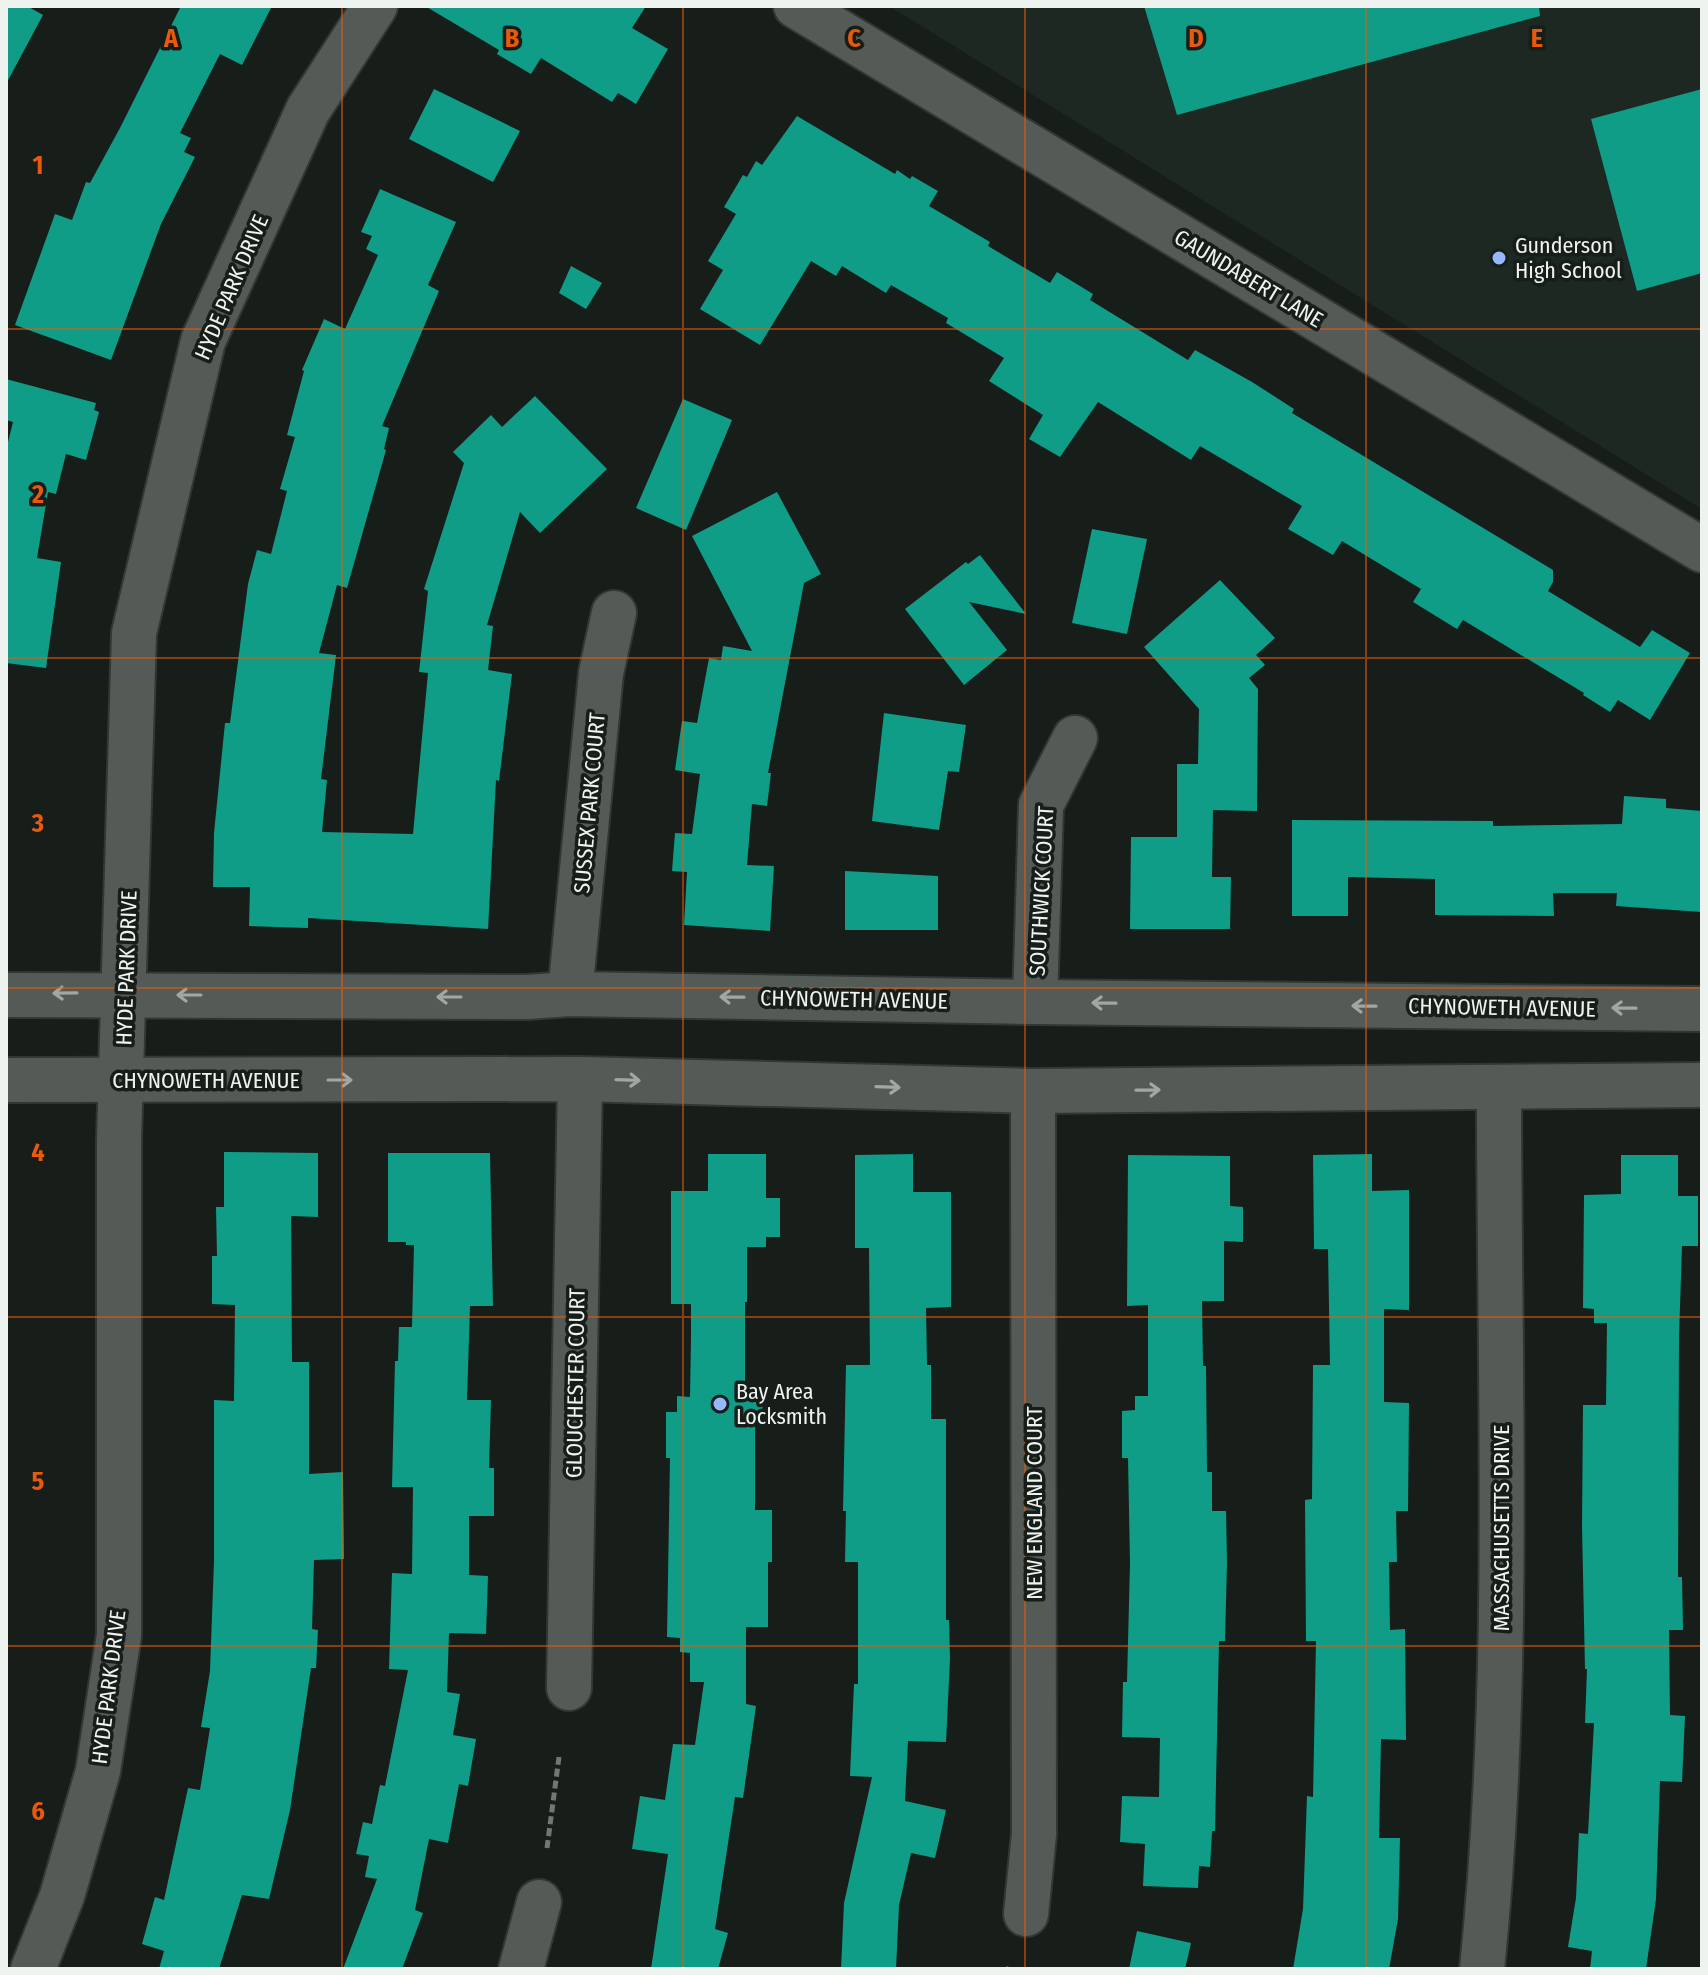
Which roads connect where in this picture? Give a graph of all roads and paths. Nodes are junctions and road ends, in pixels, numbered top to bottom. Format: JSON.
{"nodes":[{"id":1,"x":375,"y":6,"type":"edge"},
{"id":2,"x":796,"y":6,"type":"edge"},
{"id":3,"x":1702,"y":550,"type":"edge"},
{"id":4,"x":614,"y":613,"type":"dead end"},
{"id":5,"x":1075,"y":738,"type":"dead end"},
{"id":6,"x":125,"y":994,"type":"junction"},
{"id":7,"x":570,"y":994,"type":"junction"},
{"id":8,"x":6,"y":995,"type":"edge"},
{"id":9,"x":1035,"y":1002,"type":"junction"},
{"id":10,"x":1702,"y":1009,"type":"edge"},
{"id":11,"x":580,"y":1079,"type":"junction"},
{"id":12,"x":6,"y":1080,"type":"edge"},
{"id":13,"x":122,"y":1081,"type":"junction"},
{"id":14,"x":1702,"y":1085,"type":"edge"},
{"id":15,"x":1499,"y":1087,"type":"junction"},
{"id":16,"x":1033,"y":1091,"type":"junction"},
{"id":17,"x":569,"y":1688,"type":"dead end"},
{"id":18,"x":559,"y":1757,"type":"dead end"},
{"id":19,"x":547,"y":1848,"type":"dead end"},
{"id":20,"x":539,"y":1902,"type":"dead end"},
{"id":21,"x":1026,"y":1914,"type":"dead end"},
{"id":22,"x":33,"y":1969,"type":"edge"},
{"id":23,"x":521,"y":1969,"type":"edge"},
{"id":24,"x":1482,"y":1969,"type":"edge"}],
"edges":[{"from":1,"to":6,"type":"street","name":"HYDE PARK DRIVE"},
{"from":2,"to":3,"type":"street","name":"GAUNDABERT LANE"},
{"from":4,"to":7,"type":"street","name":"SUSSEX PARK COURT"},
{"from":5,"to":9,"type":"street","name":"SOUTHWICK COURT"},
{"from":7,"to":6,"type":"street","name":"CHYNOWETH AVENUE","one_way":true},
{"from":6,"to":8,"type":"street","name":"CHYNOWETH AVENUE","one_way":true},
{"from":6,"to":13,"type":"street","name":"HYDE PARK DRIVE"},
{"from":9,"to":7,"type":"street","name":"CHYNOWETH AVENUE","one_way":true},
{"from":10,"to":9,"type":"street","name":"CHYNOWETH AVENUE","one_way":true},
{"from":13,"to":11,"type":"street","name":"CHYNOWETH AVENUE","one_way":true},
{"from":11,"to":16,"type":"street","name":"CHYNOWETH AVENUE","one_way":true},
{"from":11,"to":17,"type":"street","name":"GLOUCHESTER COURT"},
{"from":12,"to":13,"type":"street","name":"CHYNOWETH AVENUE"},
{"from":13,"to":22,"type":"street","name":"HYDE PARK DRIVE"},
{"from":14,"to":15,"type":"street","name":"CHYNOWETH AVENUE"},
{"from":16,"to":15,"type":"street","name":"CHYNOWETH AVENUE","one_way":true},
{"from":15,"to":24,"type":"street","name":"MASSACHUSETTS DRIVE"},
{"from":16,"to":21,"type":"street","name":"NEW ENGLAND COURT"},
{"from":18,"to":19,"type":"path"},
{"from":20,"to":23,"type":"street"}]}
